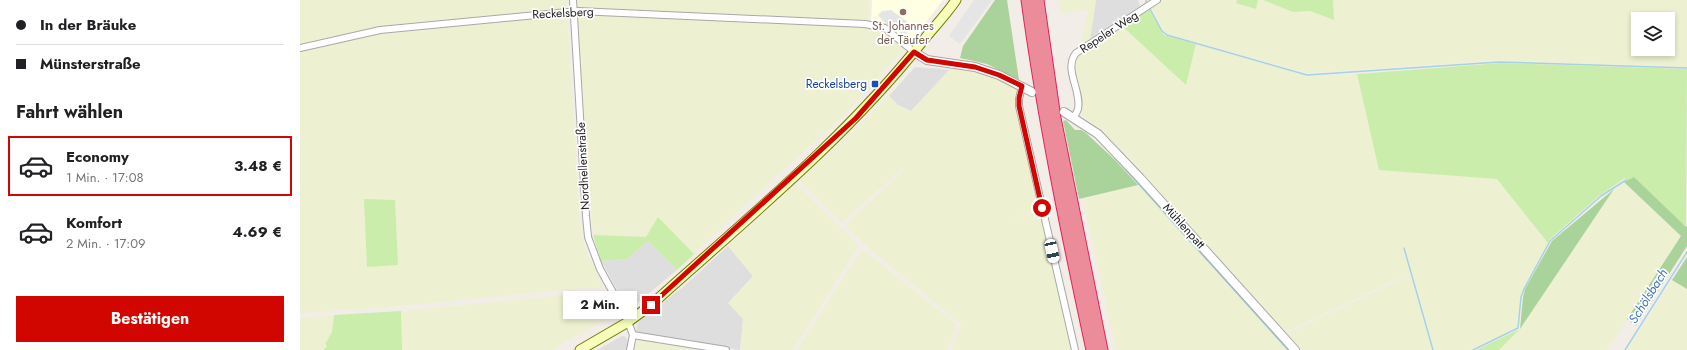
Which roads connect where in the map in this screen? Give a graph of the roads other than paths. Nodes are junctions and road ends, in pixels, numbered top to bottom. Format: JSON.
{"nodes":[{"id":1,"x":573,"y":0,"type":"edge"},
{"id":2,"x":956,"y":0,"type":"edge"},
{"id":3,"x":1027,"y":0,"type":"edge"},
{"id":4,"x":1038,"y":0,"type":"edge"},
{"id":5,"x":1157,"y":0,"type":"edge"},
{"id":6,"x":573,"y":11,"type":"junction"},
{"id":7,"x":300,"y":48,"type":"edge"},
{"id":8,"x":914,"y":52,"type":"junction"},
{"id":9,"x":1022,"y":86,"type":"junction"},
{"id":10,"x":1032,"y":92,"type":"dead end"},
{"id":11,"x":1064,"y":112,"type":"dead end"},
{"id":12,"x":1074,"y":118,"type":"junction"},
{"id":13,"x":628,"y":322,"type":"junction"},
{"id":14,"x":633,"y":335,"type":"junction"},
{"id":15,"x":580,"y":350,"type":"edge"},
{"id":16,"x":630,"y":350,"type":"edge"},
{"id":17,"x":726,"y":350,"type":"edge"},
{"id":18,"x":1075,"y":350,"type":"edge"},
{"id":19,"x":1092,"y":350,"type":"edge"},
{"id":20,"x":1102,"y":350,"type":"edge"},
{"id":21,"x":1295,"y":350,"type":"edge"}],
"edges":[{"from":1,"to":6,"type":"street","name":"Nordhellenstraße"},
{"from":2,"to":8,"type":"main road"},
{"from":3,"to":19,"type":"highway"},
{"from":4,"to":20,"type":"highway"},
{"from":5,"to":12,"type":"street","name":"Repeler Weg"},
{"from":6,"to":7,"type":"street","name":"Reckelsberg"},
{"from":6,"to":8,"type":"street","name":"Reckelsberg"},
{"from":6,"to":13,"type":"street","name":"Nordhellenstraße"},
{"from":8,"to":9,"type":"street"},
{"from":8,"to":13,"type":"main road"},
{"from":9,"to":10,"type":"street"},
{"from":9,"to":18,"type":"street"},
{"from":11,"to":12,"type":"street","name":"Mühlenpatt"},
{"from":12,"to":21,"type":"street","name":"Mühlenpatt"},
{"from":13,"to":14,"type":"street","name":"Nordhellenstraße"},
{"from":13,"to":15,"type":"main road"},
{"from":14,"to":16,"type":"street"},
{"from":14,"to":17,"type":"street"}]}
